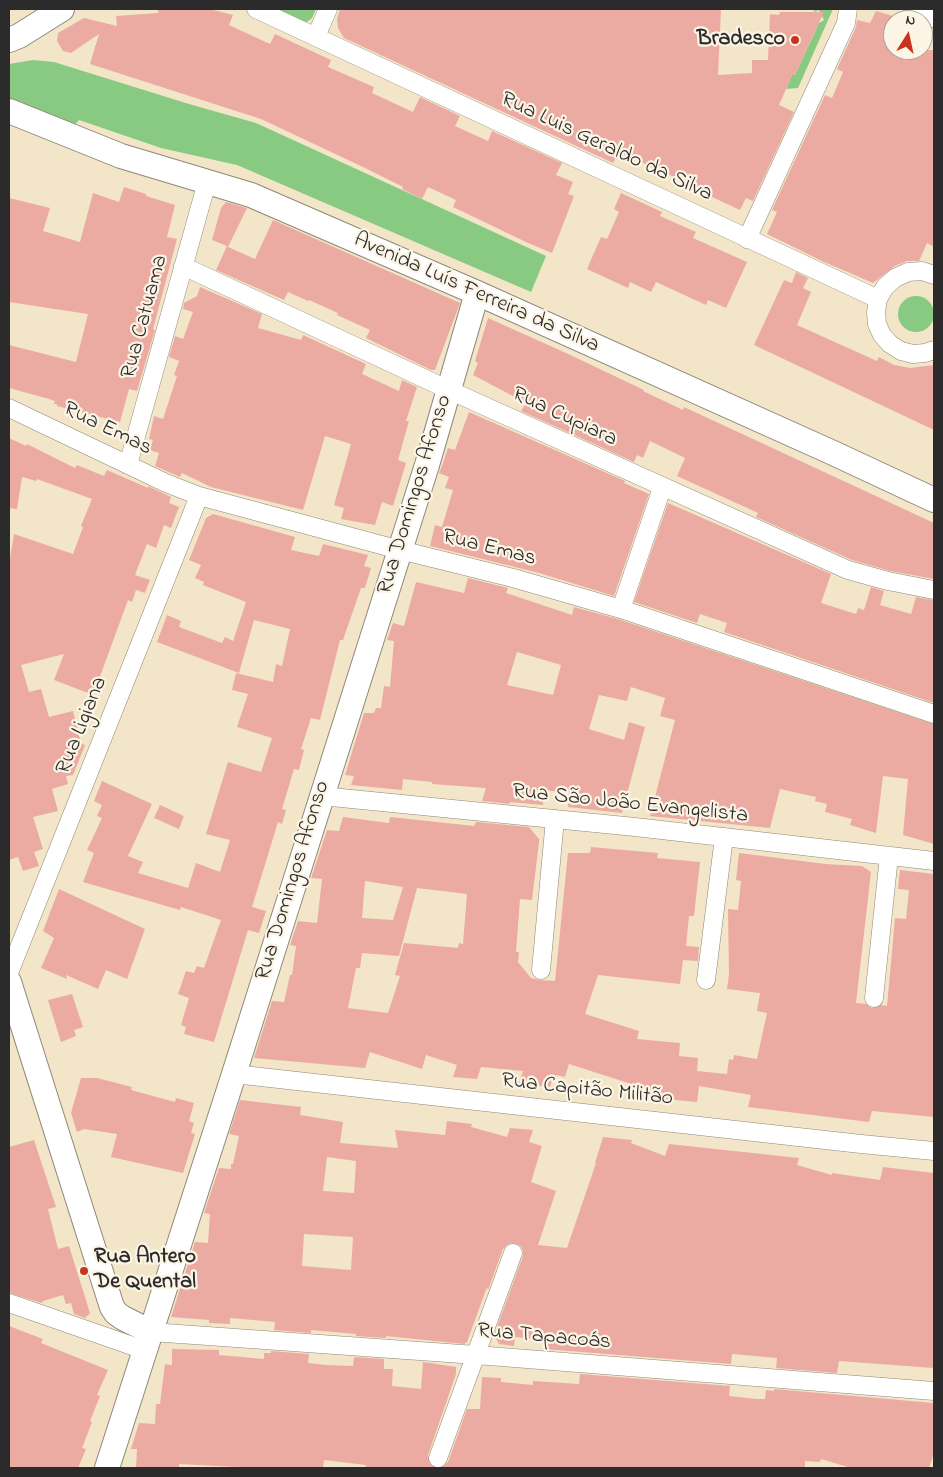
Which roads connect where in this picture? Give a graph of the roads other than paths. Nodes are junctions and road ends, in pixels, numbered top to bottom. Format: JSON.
{"nodes":[{"id":1,"x":62,"y":9,"type":"edge"},
{"id":2,"x":256,"y":9,"type":"edge"},
{"id":3,"x":328,"y":9,"type":"edge"},
{"id":4,"x":848,"y":9,"type":"edge"},
{"id":5,"x":916,"y":9,"type":"edge"},
{"id":6,"x":934,"y":15,"type":"edge"},
{"id":7,"x":316,"y":36,"type":"junction"},
{"id":8,"x":9,"y":40,"type":"edge"},
{"id":9,"x":9,"y":111,"type":"edge"},
{"id":10,"x":207,"y":182,"type":"junction"},
{"id":11,"x":747,"y":239,"type":"junction"},
{"id":12,"x":183,"y":266,"type":"junction"},
{"id":13,"x":934,"y":275,"type":"edge"},
{"id":14,"x":477,"y":293,"type":"junction"},
{"id":15,"x":878,"y":299,"type":"junction"},
{"id":16,"x":934,"y":350,"type":"edge"},
{"id":17,"x":448,"y":390,"type":"junction"},
{"id":18,"x":9,"y":408,"type":"edge"},
{"id":19,"x":128,"y":465,"type":"junction"},
{"id":20,"x":662,"y":488,"type":"junction"},
{"id":21,"x":199,"y":496,"type":"junction"},
{"id":22,"x":934,"y":500,"type":"edge"},
{"id":23,"x":400,"y":550,"type":"junction"},
{"id":24,"x":934,"y":590,"type":"edge"},
{"id":25,"x":621,"y":609,"type":"junction"},
{"id":26,"x":934,"y":714,"type":"edge"},
{"id":27,"x":321,"y":796,"type":"junction"},
{"id":28,"x":555,"y":819,"type":"junction"},
{"id":29,"x":724,"y":837,"type":"junction"},
{"id":30,"x":889,"y":856,"type":"junction"},
{"id":31,"x":934,"y":861,"type":"edge"},
{"id":32,"x":541,"y":970,"type":"dead end"},
{"id":33,"x":9,"y":973,"type":"edge"},
{"id":34,"x":706,"y":980,"type":"dead end"},
{"id":35,"x":9,"y":982,"type":"edge"},
{"id":36,"x":874,"y":998,"type":"dead end"},
{"id":37,"x":234,"y":1074,"type":"junction"},
{"id":38,"x":934,"y":1151,"type":"edge"},
{"id":39,"x":513,"y":1253,"type":"dead end"},
{"id":40,"x":9,"y":1303,"type":"edge"},
{"id":41,"x":147,"y":1341,"type":"junction"},
{"id":42,"x":476,"y":1355,"type":"junction"},
{"id":43,"x":934,"y":1391,"type":"edge"},
{"id":44,"x":438,"y":1458,"type":"dead end"},
{"id":45,"x":107,"y":1468,"type":"edge"}],
"edges":[{"from":1,"to":8,"type":"street"},
{"from":2,"to":7,"type":"street","name":"Rua Luis Geraldo da Silva"},
{"from":3,"to":7,"type":"street"},
{"from":4,"to":11,"type":"street"},
{"from":5,"to":6,"type":"street"},
{"from":7,"to":11,"type":"street","name":"Rua Luis Geraldo da Silva"},
{"from":9,"to":10,"type":"street","name":"Avenida Luís Ferreira da Silva"},
{"from":10,"to":12,"type":"street","name":"Rua Catuama"},
{"from":10,"to":14,"type":"street","name":"Avenida Luís Ferreira da Silva"},
{"from":11,"to":15,"type":"street","name":"Rua Luis Geraldo da Silva"},
{"from":12,"to":17,"type":"street","name":"Rua Cupiara"},
{"from":12,"to":19,"type":"street","name":"Rua Catuama"},
{"from":13,"to":15,"type":"street"},
{"from":14,"to":17,"type":"street","name":"Rua Domingos Afonso"},
{"from":14,"to":22,"type":"street","name":"Avenida Luís Ferreira da Silva"},
{"from":15,"to":16,"type":"street"},
{"from":17,"to":20,"type":"street","name":"Rua Cupiara"},
{"from":17,"to":23,"type":"street","name":"Rua Domingos Afonso"},
{"from":18,"to":19,"type":"street","name":"Rua Emas"},
{"from":19,"to":21,"type":"street","name":"Rua Emas"},
{"from":20,"to":24,"type":"street","name":"Rua Cupiara"},
{"from":20,"to":25,"type":"street"},
{"from":21,"to":23,"type":"street","name":"Rua Emas"},
{"from":21,"to":33,"type":"street","name":"Rua Ligiana"},
{"from":23,"to":25,"type":"street","name":"Rua Emas"},
{"from":23,"to":27,"type":"street","name":"Rua Domingos Afonso"},
{"from":25,"to":26,"type":"street","name":"Rua Emas"},
{"from":27,"to":28,"type":"street","name":"Rua São João Evangelista"},
{"from":27,"to":37,"type":"street","name":"Rua Domingos Afonso"},
{"from":28,"to":29,"type":"street","name":"Rua São João Evangelista"},
{"from":28,"to":32,"type":"street"},
{"from":29,"to":30,"type":"street","name":"Rua São João Evangelista"},
{"from":29,"to":34,"type":"street"},
{"from":30,"to":31,"type":"street","name":"Rua São João Evangelista"},
{"from":30,"to":36,"type":"street"},
{"from":35,"to":41,"type":"street"},
{"from":37,"to":38,"type":"street","name":"Rua Capitão Militão"},
{"from":37,"to":41,"type":"street","name":"Rua Domingos Afonso"},
{"from":39,"to":42,"type":"street"},
{"from":40,"to":41,"type":"street","name":"Rua Tapacoás"},
{"from":41,"to":42,"type":"street","name":"Rua Tapacoás"},
{"from":41,"to":45,"type":"street","name":"Rua Domingos Afonso"},
{"from":42,"to":43,"type":"street","name":"Rua Tapacoás"},
{"from":42,"to":44,"type":"street"}]}
